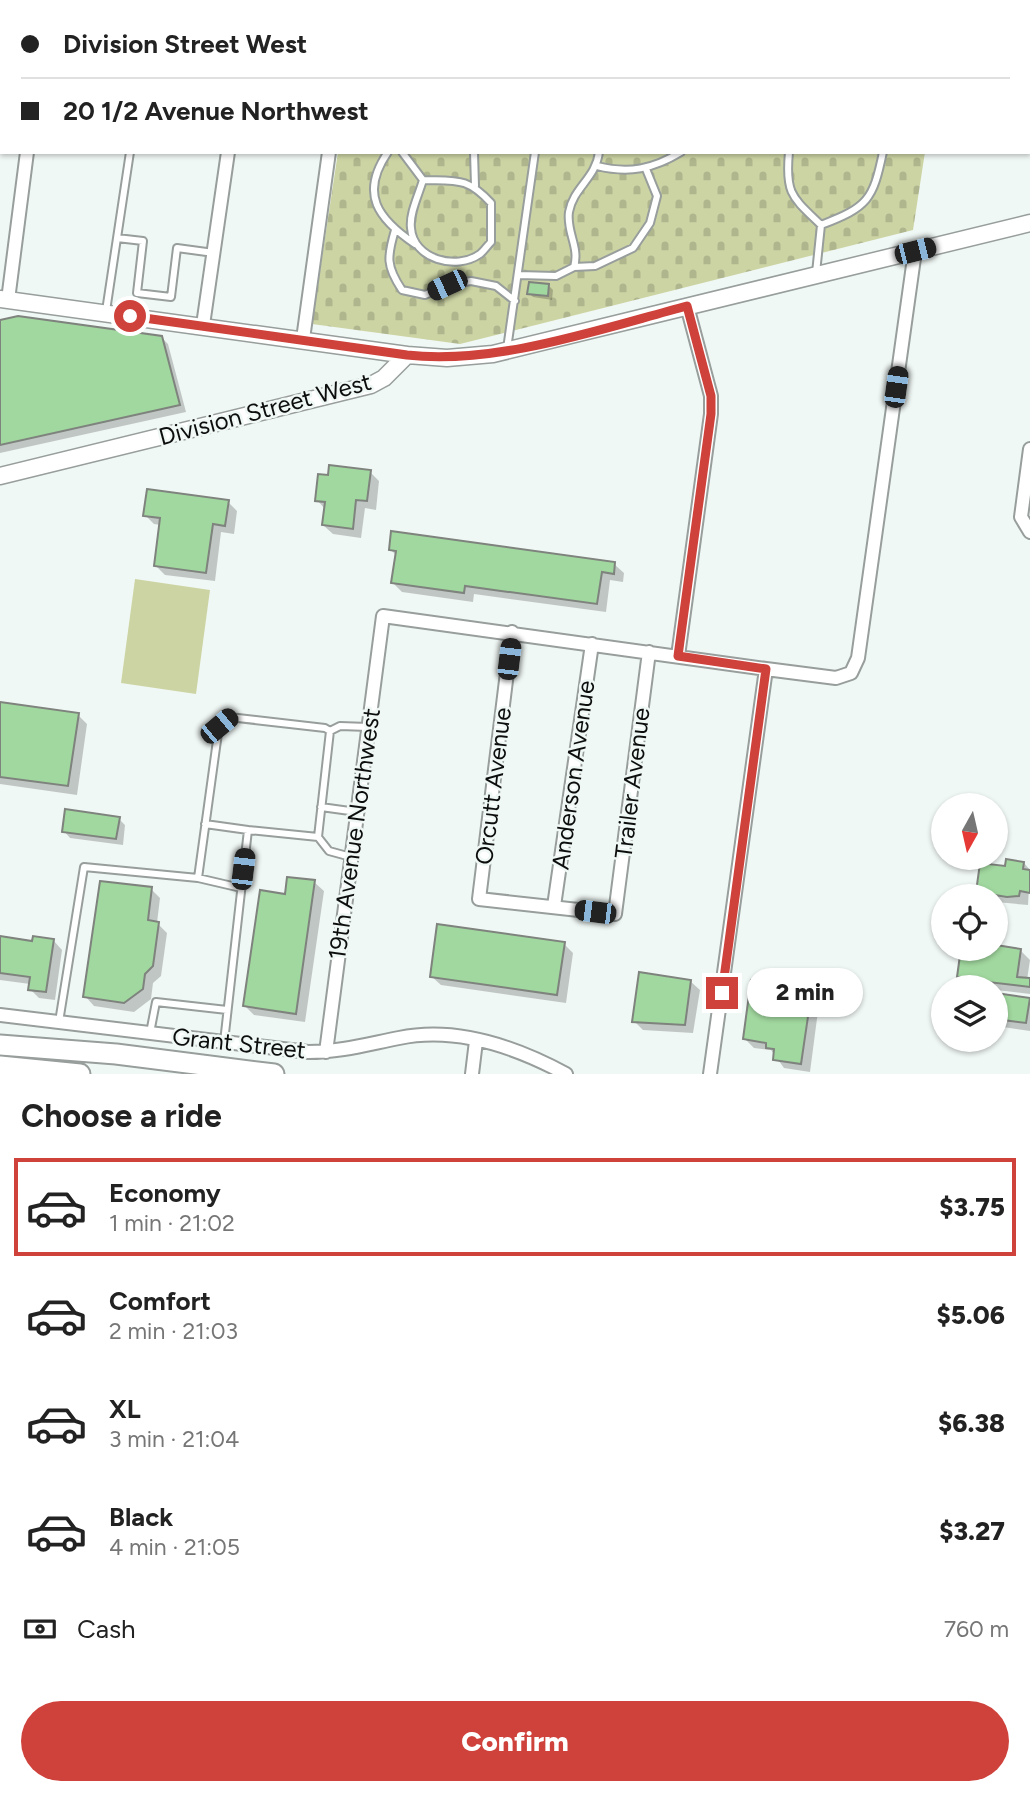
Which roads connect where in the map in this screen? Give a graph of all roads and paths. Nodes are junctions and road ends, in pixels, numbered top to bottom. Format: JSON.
{"nodes":[{"id":1,"x":27,"y":154,"type":"edge"},
{"id":2,"x":130,"y":154,"type":"edge"},
{"id":3,"x":228,"y":154,"type":"edge"},
{"id":4,"x":329,"y":154,"type":"edge"},
{"id":5,"x":386,"y":154,"type":"edge"},
{"id":6,"x":404,"y":154,"type":"edge"},
{"id":7,"x":474,"y":154,"type":"edge"},
{"id":8,"x":535,"y":154,"type":"edge"},
{"id":9,"x":599,"y":154,"type":"edge"},
{"id":10,"x":677,"y":154,"type":"edge"},
{"id":11,"x":789,"y":154,"type":"edge"},
{"id":12,"x":883,"y":154,"type":"edge"},
{"id":13,"x":597,"y":166,"type":"junction"},
{"id":14,"x":646,"y":169,"type":"junction"},
{"id":15,"x":423,"y":180,"type":"junction"},
{"id":16,"x":475,"y":186,"type":"junction"},
{"id":17,"x":1030,"y":223,"type":"edge"},
{"id":18,"x":821,"y":225,"type":"junction"},
{"id":19,"x":394,"y":230,"type":"junction"},
{"id":20,"x":117,"y":239,"type":"junction"},
{"id":21,"x":415,"y":244,"type":"junction"},
{"id":22,"x":915,"y":251,"type":"junction"},
{"id":23,"x":214,"y":253,"type":"junction"},
{"id":24,"x":574,"y":267,"type":"junction"},
{"id":25,"x":518,"y":275,"type":"junction"},
{"id":26,"x":816,"y":275,"type":"junction"},
{"id":27,"x":4,"y":300,"type":"edge"},
{"id":28,"x":515,"y":301,"type":"junction"},
{"id":29,"x":687,"y":306,"type":"junction"},
{"id":30,"x":105,"y":313,"type":"junction"},
{"id":31,"x":203,"y":325,"type":"junction"},
{"id":32,"x":303,"y":339,"type":"junction"},
{"id":33,"x":500,"y":352,"type":"junction"},
{"id":34,"x":407,"y":355,"type":"junction"},
{"id":35,"x":1030,"y":449,"type":"edge"},
{"id":36,"x":0,"y":476,"type":"edge"},
{"id":37,"x":1027,"y":528,"type":"edge"},
{"id":38,"x":512,"y":632,"type":"junction"},
{"id":39,"x":592,"y":644,"type":"junction"},
{"id":40,"x":649,"y":652,"type":"junction"},
{"id":41,"x":678,"y":656,"type":"junction"},
{"id":42,"x":766,"y":669,"type":"junction"},
{"id":43,"x":369,"y":727,"type":"junction"},
{"id":44,"x":330,"y":730,"type":"junction"},
{"id":45,"x":321,"y":807,"type":"junction"},
{"id":46,"x":357,"y":812,"type":"junction"},
{"id":47,"x":205,"y":824,"type":"junction"},
{"id":48,"x":248,"y":830,"type":"junction"},
{"id":49,"x":318,"y":837,"type":"junction"},
{"id":50,"x":351,"y":857,"type":"junction"},
{"id":51,"x":198,"y":878,"type":"junction"},
{"id":52,"x":241,"y":888,"type":"junction"},
{"id":53,"x":554,"y":906,"type":"junction"},
{"id":54,"x":227,"y":1010,"type":"junction"},
{"id":55,"x":0,"y":1015,"type":"edge"},
{"id":56,"x":59,"y":1022,"type":"junction"},
{"id":57,"x":150,"y":1033,"type":"junction"},
{"id":58,"x":476,"y":1041,"type":"junction"},
{"id":59,"x":225,"y":1042,"type":"junction"},
{"id":60,"x":0,"y":1045,"type":"edge"},
{"id":61,"x":326,"y":1052,"type":"junction"},
{"id":62,"x":0,"y":1066,"type":"edge"},
{"id":63,"x":80,"y":1074,"type":"edge"},
{"id":64,"x":274,"y":1074,"type":"edge"},
{"id":65,"x":472,"y":1074,"type":"edge"},
{"id":66,"x":566,"y":1074,"type":"edge"},
{"id":67,"x":710,"y":1074,"type":"edge"}],
"edges":[{"from":1,"to":27,"type":"street"},
{"from":2,"to":20,"type":"lane"},
{"from":3,"to":23,"type":"street"},
{"from":4,"to":32,"type":"street"},
{"from":5,"to":19,"type":"lane"},
{"from":6,"to":15,"type":"lane"},
{"from":7,"to":16,"type":"lane"},
{"from":8,"to":25,"type":"lane"},
{"from":9,"to":13,"type":"lane"},
{"from":10,"to":14,"type":"lane"},
{"from":11,"to":18,"type":"lane"},
{"from":12,"to":18,"type":"lane"},
{"from":13,"to":14,"type":"lane"},
{"from":13,"to":24,"type":"lane"},
{"from":14,"to":24,"type":"lane"},
{"from":15,"to":16,"type":"lane"},
{"from":15,"to":21,"type":"lane"},
{"from":16,"to":21,"type":"lane"},
{"from":17,"to":22,"type":"street"},
{"from":18,"to":26,"type":"lane"},
{"from":19,"to":21,"type":"lane"},
{"from":19,"to":28,"type":"lane"},
{"from":20,"to":23,"type":"lane"},
{"from":20,"to":30,"type":"lane"},
{"from":22,"to":26,"type":"street"},
{"from":22,"to":42,"type":"street"},
{"from":23,"to":31,"type":"street"},
{"from":24,"to":25,"type":"lane"},
{"from":25,"to":28,"type":"lane"},
{"from":26,"to":29,"type":"street"},
{"from":27,"to":30,"type":"street","name":"Division Street West"},
{"from":28,"to":33,"type":"lane"},
{"from":29,"to":33,"type":"street"},
{"from":29,"to":41,"type":"street"},
{"from":30,"to":31,"type":"street","name":"Division Street West"},
{"from":31,"to":32,"type":"street","name":"Division Street West"},
{"from":32,"to":34,"type":"street","name":"Division Street West"},
{"from":33,"to":34,"type":"street"},
{"from":34,"to":36,"type":"street","name":"Division Street West"},
{"from":35,"to":37,"type":"street"},
{"from":38,"to":39,"type":"street"},
{"from":38,"to":43,"type":"street","name":"19th Avenue Northwest"},
{"from":38,"to":53,"type":"street","name":"Orcutt Avenue"},
{"from":39,"to":40,"type":"street"},
{"from":39,"to":53,"type":"street","name":"Anderson Avenue"},
{"from":40,"to":41,"type":"street"},
{"from":40,"to":53,"type":"street","name":"Trailer Avenue"},
{"from":41,"to":42,"type":"street"},
{"from":42,"to":67,"type":"street"},
{"from":43,"to":44,"type":"lane"},
{"from":43,"to":46,"type":"street","name":"19th Avenue Northwest"},
{"from":44,"to":45,"type":"lane"},
{"from":44,"to":47,"type":"lane"},
{"from":45,"to":46,"type":"lane"},
{"from":45,"to":49,"type":"lane"},
{"from":46,"to":50,"type":"street","name":"19th Avenue Northwest"},
{"from":47,"to":48,"type":"lane"},
{"from":47,"to":51,"type":"lane"},
{"from":48,"to":49,"type":"lane"},
{"from":48,"to":52,"type":"lane"},
{"from":49,"to":50,"type":"lane"},
{"from":50,"to":61,"type":"street","name":"19th Avenue Northwest"},
{"from":51,"to":52,"type":"lane"},
{"from":51,"to":56,"type":"lane"},
{"from":52,"to":54,"type":"lane"},
{"from":54,"to":57,"type":"lane"},
{"from":54,"to":59,"type":"lane"},
{"from":55,"to":56,"type":"street","name":"Grant Street"},
{"from":56,"to":57,"type":"street","name":"Grant Street"},
{"from":57,"to":59,"type":"street","name":"Grant Street"},
{"from":58,"to":61,"type":"street","name":"Grant Street"},
{"from":58,"to":65,"type":"street"},
{"from":58,"to":66,"type":"street","name":"Grant Street"},
{"from":59,"to":61,"type":"street","name":"Grant Street"},
{"from":60,"to":64,"type":"main road"},
{"from":62,"to":63,"type":"main road"}]}
